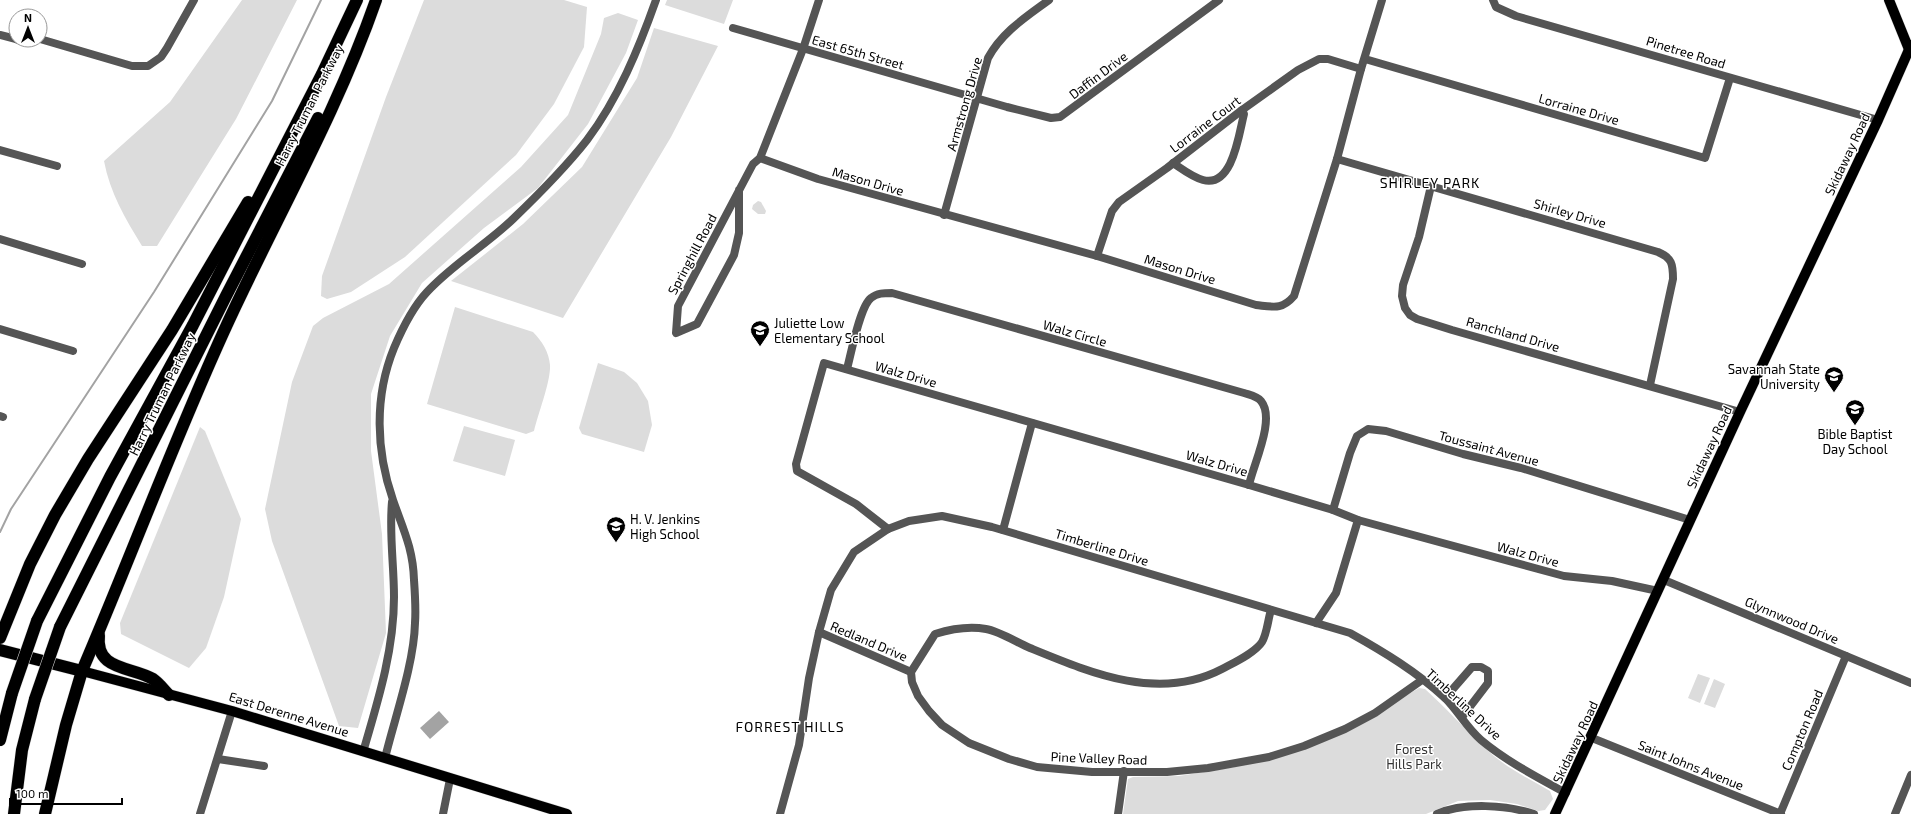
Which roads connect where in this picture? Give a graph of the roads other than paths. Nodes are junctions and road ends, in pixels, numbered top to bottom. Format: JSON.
{"nodes":[{"id":1,"x":194,"y":0,"type":"edge"},
{"id":2,"x":357,"y":0,"type":"edge"},
{"id":3,"x":375,"y":0,"type":"edge"},
{"id":4,"x":656,"y":0,"type":"edge"},
{"id":5,"x":819,"y":0,"type":"edge"},
{"id":6,"x":1049,"y":0,"type":"edge"},
{"id":7,"x":1219,"y":0,"type":"edge"},
{"id":8,"x":1382,"y":0,"type":"edge"},
{"id":9,"x":1493,"y":0,"type":"edge"},
{"id":10,"x":1889,"y":0,"type":"edge"},
{"id":11,"x":733,"y":28,"type":"dead end"},
{"id":12,"x":48,"y":41,"type":"edge"},
{"id":13,"x":802,"y":49,"type":"junction"},
{"id":14,"x":1910,"y":49,"type":"edge"},
{"id":15,"x":1364,"y":59,"type":"junction"},
{"id":16,"x":1361,"y":69,"type":"junction"},
{"id":17,"x":1730,"y":78,"type":"junction"},
{"id":18,"x":977,"y":99,"type":"junction"},
{"id":19,"x":1242,"y":110,"type":"junction"},
{"id":20,"x":1878,"y":120,"type":"junction"},
{"id":21,"x":294,"y":128,"type":"junction"},
{"id":22,"x":0,"y":150,"type":"edge"},
{"id":23,"x":760,"y":158,"type":"junction"},
{"id":24,"x":1337,"y":159,"type":"junction"},
{"id":25,"x":1173,"y":163,"type":"junction"},
{"id":26,"x":57,"y":166,"type":"dead end"},
{"id":27,"x":1431,"y":186,"type":"junction"},
{"id":28,"x":739,"y":190,"type":"junction"},
{"id":29,"x":944,"y":215,"type":"junction"},
{"id":30,"x":0,"y":239,"type":"edge"},
{"id":31,"x":1097,"y":256,"type":"junction"},
{"id":32,"x":82,"y":264,"type":"dead end"},
{"id":33,"x":0,"y":329,"type":"edge"},
{"id":34,"x":73,"y":351,"type":"dead end"},
{"id":35,"x":847,"y":369,"type":"junction"},
{"id":36,"x":1650,"y":385,"type":"junction"},
{"id":37,"x":1740,"y":412,"type":"junction"},
{"id":38,"x":1032,"y":423,"type":"junction"},
{"id":39,"x":1249,"y":485,"type":"junction"},
{"id":40,"x":393,"y":499,"type":"junction"},
{"id":41,"x":1333,"y":510,"type":"junction"},
{"id":42,"x":1358,"y":520,"type":"junction"},
{"id":43,"x":1690,"y":520,"type":"junction"},
{"id":44,"x":888,"y":529,"type":"junction"},
{"id":45,"x":1003,"y":530,"type":"junction"},
{"id":46,"x":1664,"y":580,"type":"junction"},
{"id":47,"x":1658,"y":591,"type":"junction"},
{"id":48,"x":1271,"y":610,"type":"junction"},
{"id":49,"x":1316,"y":623,"type":"junction"},
{"id":50,"x":99,"y":632,"type":"junction"},
{"id":51,"x":819,"y":632,"type":"junction"},
{"id":52,"x":0,"y":638,"type":"edge"},
{"id":53,"x":0,"y":650,"type":"edge"},
{"id":54,"x":1846,"y":656,"type":"junction"},
{"id":55,"x":82,"y":672,"type":"junction"},
{"id":56,"x":911,"y":672,"type":"junction"},
{"id":57,"x":1422,"y":680,"type":"junction"},
{"id":58,"x":1911,"y":683,"type":"edge"},
{"id":59,"x":169,"y":694,"type":"junction"},
{"id":60,"x":1445,"y":698,"type":"junction"},
{"id":61,"x":232,"y":711,"type":"junction"},
{"id":62,"x":1462,"y":717,"type":"junction"},
{"id":63,"x":1592,"y":738,"type":"junction"},
{"id":64,"x":0,"y":740,"type":"edge"},
{"id":65,"x":363,"y":752,"type":"junction"},
{"id":66,"x":385,"y":758,"type":"junction"},
{"id":67,"x":218,"y":759,"type":"junction"},
{"id":68,"x":264,"y":766,"type":"dead end"},
{"id":69,"x":1124,"y":770,"type":"junction"},
{"id":70,"x":1911,"y":775,"type":"edge"},
{"id":71,"x":450,"y":779,"type":"junction"},
{"id":72,"x":1566,"y":793,"type":"junction"},
{"id":73,"x":14,"y":814,"type":"edge"},
{"id":74,"x":45,"y":814,"type":"edge"},
{"id":75,"x":200,"y":814,"type":"edge"},
{"id":76,"x":443,"y":814,"type":"edge"},
{"id":77,"x":567,"y":814,"type":"edge"},
{"id":78,"x":780,"y":814,"type":"edge"},
{"id":79,"x":1118,"y":814,"type":"edge"},
{"id":80,"x":1437,"y":814,"type":"edge"},
{"id":81,"x":1534,"y":814,"type":"edge"},
{"id":82,"x":1555,"y":814,"type":"edge"},
{"id":83,"x":1780,"y":814,"type":"edge"},
{"id":84,"x":1895,"y":814,"type":"edge"}],
"edges":[{"from":1,"to":12,"type":"street"},
{"from":2,"to":21,"type":"highway","name":"Harry Truman Parkway"},
{"from":3,"to":50,"type":"highway"},
{"from":3,"to":73,"type":"highway","name":"Harry Truman Parkway","bridge":true},
{"from":4,"to":40,"type":"street"},
{"from":5,"to":13,"type":"street","name":"Springhill Road"},
{"from":6,"to":18,"type":"street","name":"Armstrong Drive"},
{"from":7,"to":18,"type":"street","name":"Daffin Drive"},
{"from":8,"to":15,"type":"street","name":"Mason Drive"},
{"from":9,"to":17,"type":"street","name":"Pinetree Road"},
{"from":10,"to":14,"type":"main road"},
{"from":11,"to":13,"type":"street","name":"East 65th Street"},
{"from":13,"to":18,"type":"street","name":"East 65th Street"},
{"from":13,"to":23,"type":"street","name":"Springhill Road"},
{"from":14,"to":20,"type":"main road","name":"Skidaway Road"},
{"from":15,"to":16,"type":"street","name":"Mason Drive"},
{"from":15,"to":17,"type":"street","name":"Lorraine Drive"},
{"from":16,"to":19,"type":"street","name":"Lorraine Court"},
{"from":16,"to":24,"type":"street","name":"Mason Drive"},
{"from":17,"to":20,"type":"street","name":"Pinetree Road"},
{"from":18,"to":29,"type":"street","name":"Armstrong Drive"},
{"from":19,"to":25,"type":"street","name":"Lorraine Court"},
{"from":19,"to":25,"type":"street"},
{"from":20,"to":37,"type":"main road","name":"Skidaway Road"},
{"from":21,"to":52,"type":"highway"},
{"from":21,"to":64,"type":"highway","name":"Harry Truman Parkway","bridge":true},
{"from":22,"to":26,"type":"street"},
{"from":23,"to":28,"type":"street","name":"Springhill Road"},
{"from":23,"to":29,"type":"street","name":"Mason Drive"},
{"from":24,"to":27,"type":"street","name":"Shirley Drive"},
{"from":24,"to":31,"type":"street","name":"Mason Drive"},
{"from":25,"to":31,"type":"street","name":"Lorraine Court"},
{"from":27,"to":36,"type":"street","name":"Shirley Drive"},
{"from":27,"to":36,"type":"street","name":"Ranchland Drive"},
{"from":28,"to":28,"type":"street","name":"Springhill Road"},
{"from":29,"to":31,"type":"street","name":"Mason Drive"},
{"from":30,"to":32,"type":"street"},
{"from":33,"to":34,"type":"street"},
{"from":35,"to":38,"type":"street","name":"Walz Drive"},
{"from":35,"to":39,"type":"street","name":"Walz Circle"},
{"from":35,"to":44,"type":"street","name":"Walz Drive"},
{"from":36,"to":37,"type":"street","name":"Ranchland Drive"},
{"from":37,"to":43,"type":"main road","name":"Skidaway Road"},
{"from":38,"to":39,"type":"street","name":"Walz Drive"},
{"from":38,"to":45,"type":"street"},
{"from":39,"to":41,"type":"street","name":"Walz Drive"},
{"from":40,"to":65,"type":"street"},
{"from":40,"to":66,"type":"street"},
{"from":41,"to":42,"type":"street","name":"Walz Drive"},
{"from":41,"to":43,"type":"street","name":"Toussaint Avenue"},
{"from":42,"to":47,"type":"street","name":"Walz Drive"},
{"from":42,"to":49,"type":"street"},
{"from":43,"to":46,"type":"main road","name":"Skidaway Road"},
{"from":44,"to":45,"type":"street","name":"Timberline Drive"},
{"from":44,"to":51,"type":"street","name":"Timberline Drive"},
{"from":45,"to":48,"type":"street","name":"Timberline Drive"},
{"from":46,"to":47,"type":"main road","name":"Skidaway Road"},
{"from":46,"to":54,"type":"street","name":"Glynnwood Drive"},
{"from":47,"to":63,"type":"main road","name":"Skidaway Road"},
{"from":48,"to":49,"type":"street","name":"Timberline Drive"},
{"from":48,"to":56,"type":"street"},
{"from":49,"to":57,"type":"street","name":"Timberline Drive"},
{"from":50,"to":55,"type":"highway"},
{"from":50,"to":59,"type":"highway"},
{"from":51,"to":56,"type":"street","name":"Redland Drive"},
{"from":51,"to":78,"type":"street","name":"Timberline Drive"},
{"from":53,"to":55,"type":"highway","name":"East Derenne Avenue"},
{"from":54,"to":58,"type":"street","name":"Glynnwood Drive"},
{"from":54,"to":83,"type":"street","name":"Compton Road"},
{"from":55,"to":59,"type":"main road","name":"East Derenne Avenue"},
{"from":55,"to":74,"type":"highway"},
{"from":56,"to":69,"type":"street","name":"Pine Valley Road"},
{"from":57,"to":60,"type":"street","name":"Timberline Drive"},
{"from":57,"to":69,"type":"street","name":"Pine Valley Road"},
{"from":59,"to":61,"type":"main road","name":"East Derenne Avenue"},
{"from":60,"to":62,"type":"street","name":"Timberline Drive"},
{"from":60,"to":62,"type":"street"},
{"from":61,"to":65,"type":"main road","name":"East Derenne Avenue"},
{"from":61,"to":67,"type":"street"},
{"from":62,"to":72,"type":"street","name":"Timberline Drive"},
{"from":63,"to":72,"type":"main road","name":"Skidaway Road"},
{"from":63,"to":83,"type":"street","name":"Saint Johns Avenue"},
{"from":65,"to":66,"type":"main road","name":"East Derenne Avenue"},
{"from":66,"to":71,"type":"main road","name":"East Derenne Avenue"},
{"from":67,"to":68,"type":"street"},
{"from":67,"to":75,"type":"street"},
{"from":69,"to":79,"type":"street"},
{"from":70,"to":84,"type":"street"},
{"from":71,"to":76,"type":"street"},
{"from":71,"to":77,"type":"main road","name":"East Derenne Avenue"},
{"from":72,"to":82,"type":"main road","name":"Skidaway Road"},
{"from":80,"to":81,"type":"street"}]}
